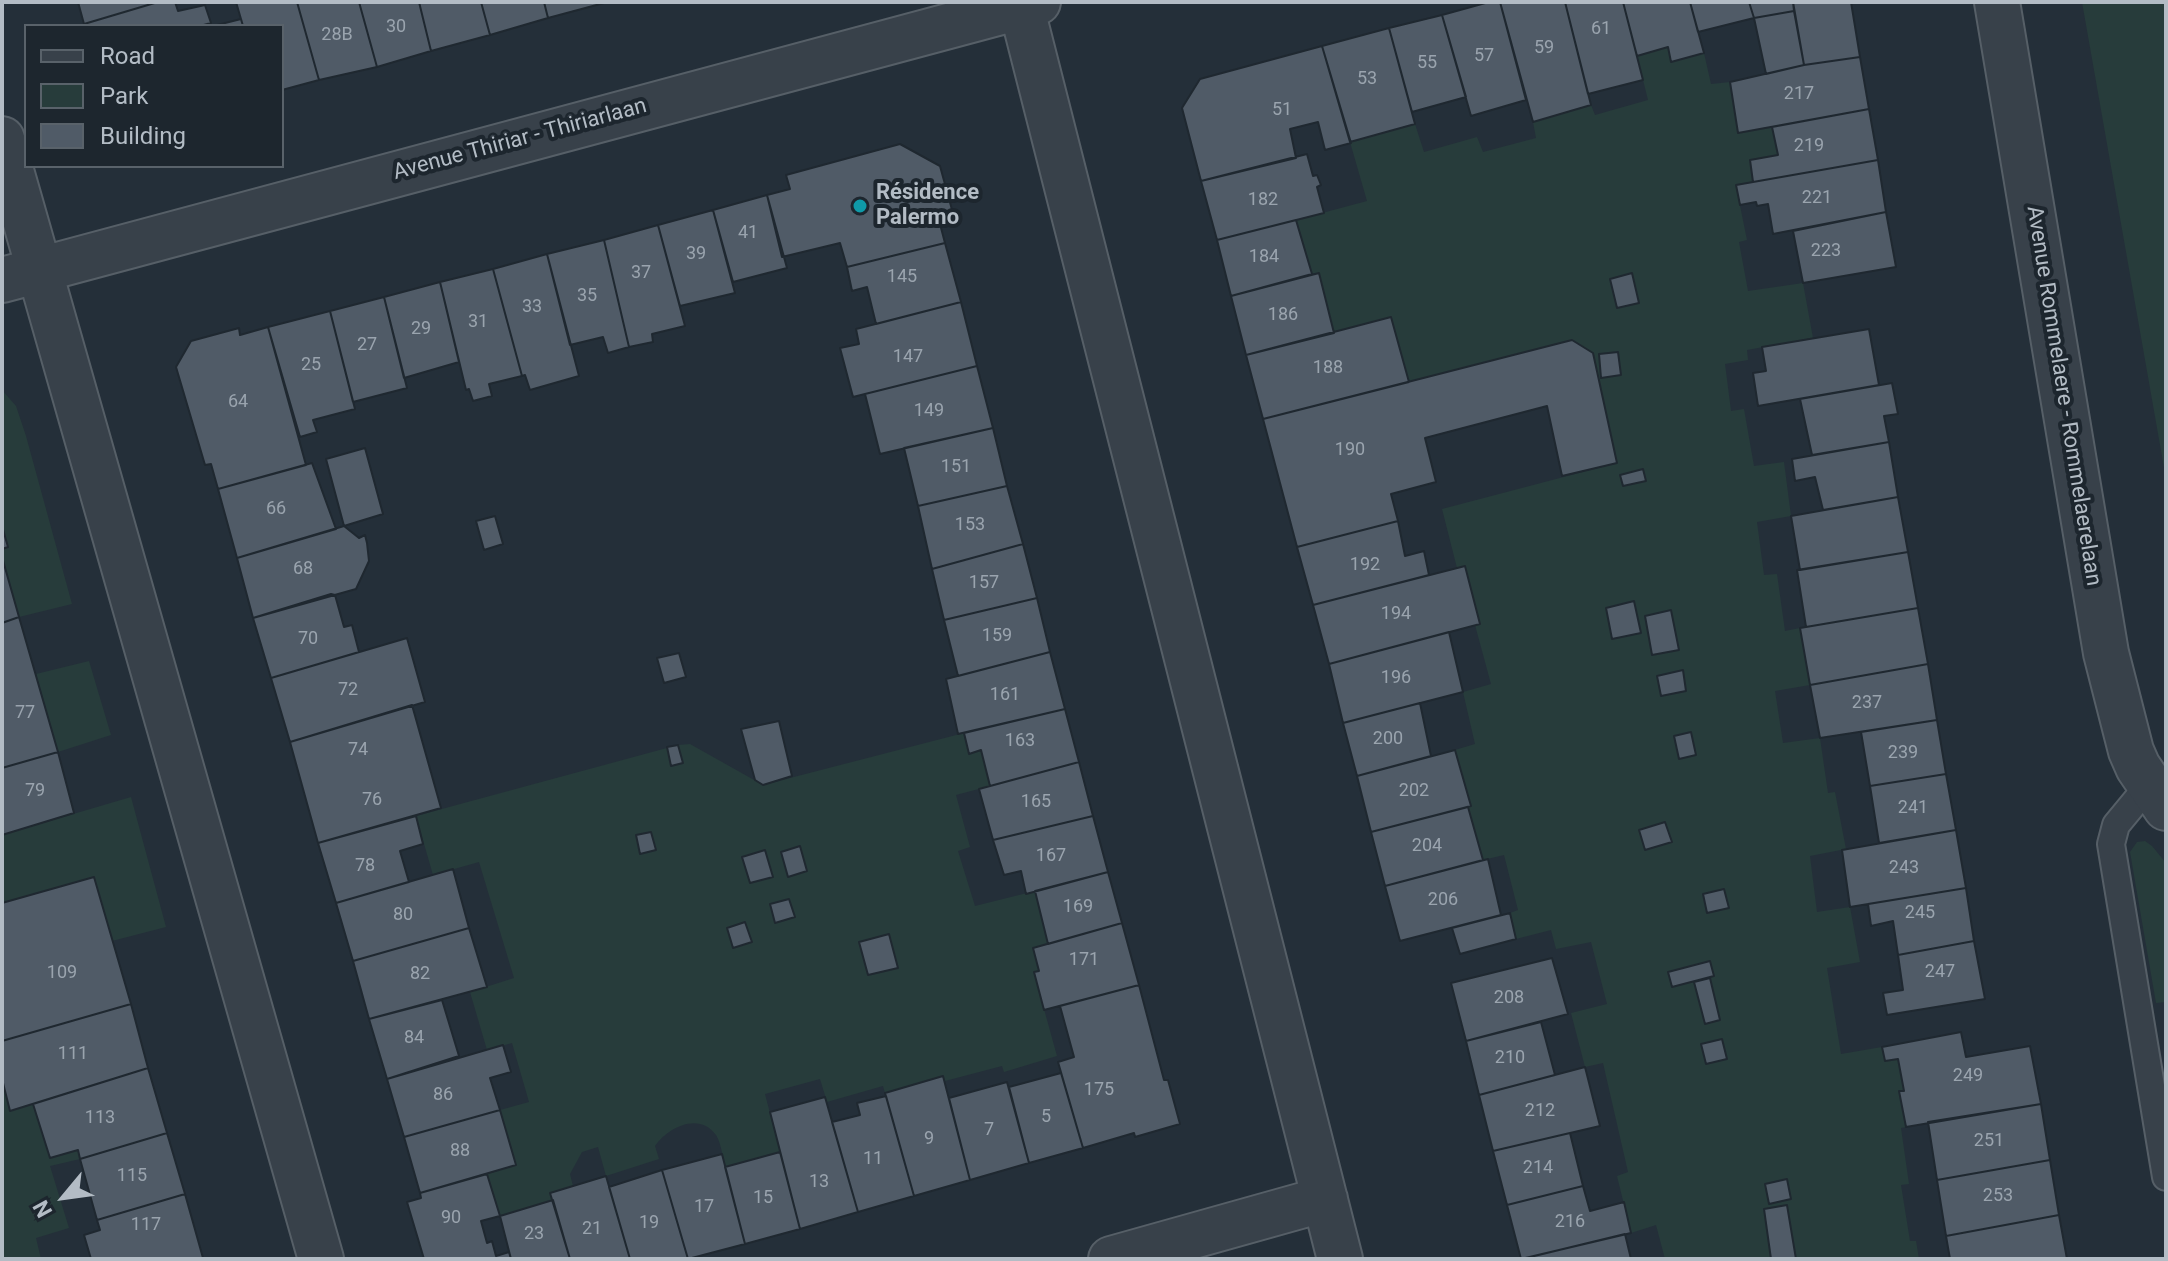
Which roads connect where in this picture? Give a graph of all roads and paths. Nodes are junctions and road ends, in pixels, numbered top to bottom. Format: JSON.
{"nodes":[{"id":1,"x":1997,"y":2,"type":"edge"},
{"id":2,"x":1026,"y":4,"type":"edge"},
{"id":3,"x":2,"y":139,"type":"edge"},
{"id":4,"x":20,"y":274,"type":"edge"},
{"id":5,"x":2157,"y":796,"type":"edge"},
{"id":6,"x":2166,"y":1177,"type":"edge"},
{"id":7,"x":1325,"y":1199,"type":"junction"},
{"id":8,"x":321,"y":1259,"type":"edge"},
{"id":9,"x":1111,"y":1259,"type":"edge"},
{"id":10,"x":1340,"y":1259,"type":"edge"}],
"edges":[{"from":1,"to":5,"type":"street","name":"Avenue Rommelaere - Rommelaerelaan"},
{"from":2,"to":4,"type":"street","name":"Avenue Thiriar - Thiriarlaan"},
{"from":2,"to":7,"type":"street"},
{"from":3,"to":4,"type":"street"},
{"from":4,"to":8,"type":"street"},
{"from":5,"to":6,"type":"lane"},
{"from":7,"to":9,"type":"street"},
{"from":7,"to":10,"type":"street"}]}
